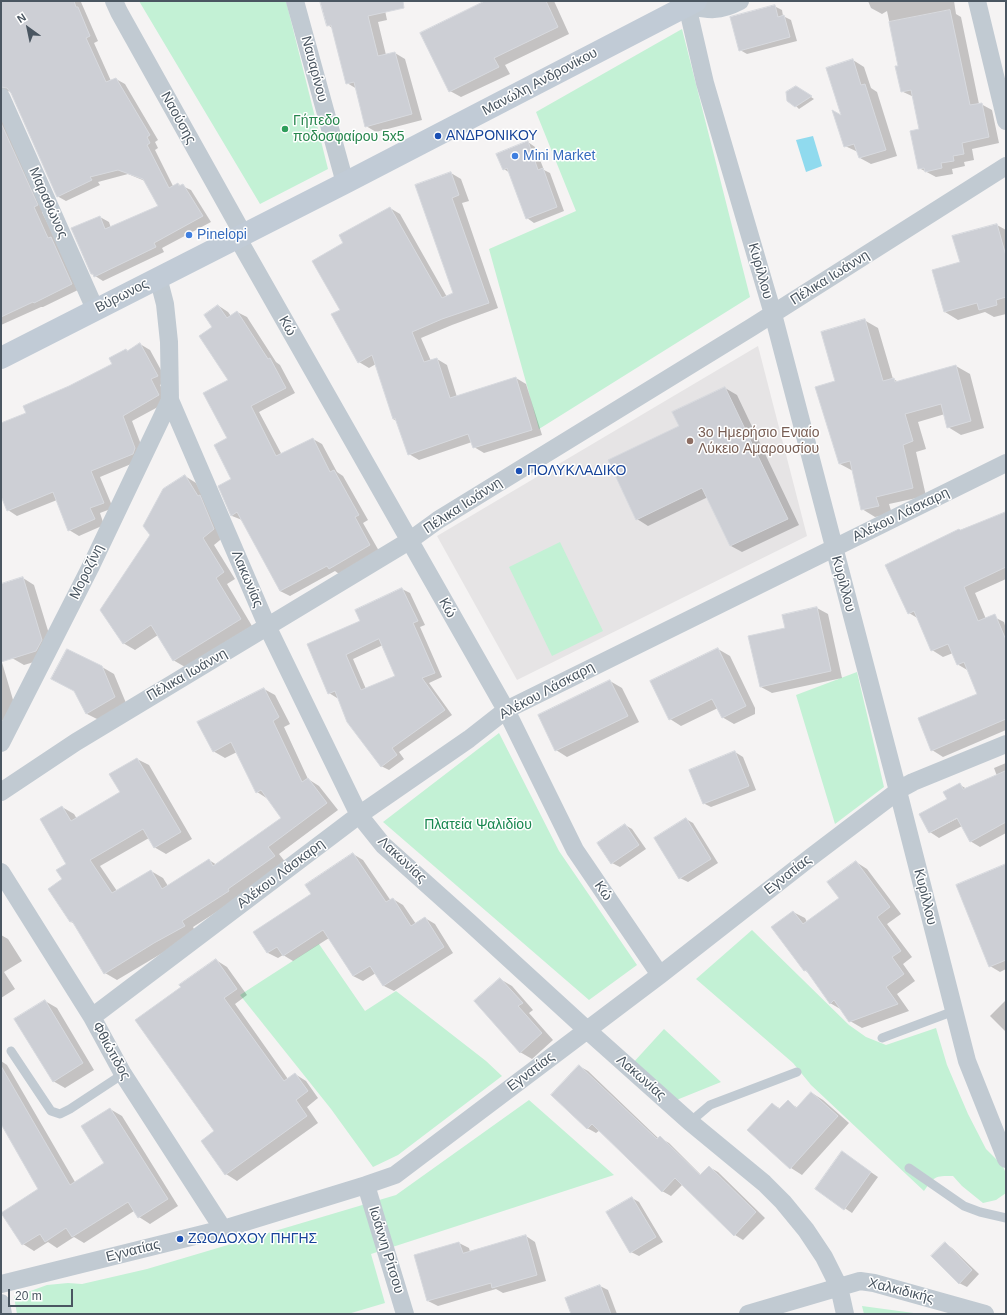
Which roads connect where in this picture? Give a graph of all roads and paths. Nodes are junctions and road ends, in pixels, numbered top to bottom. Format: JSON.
{"nodes":[{"id":1,"x":114,"y":1,"type":"edge"},
{"id":2,"x":295,"y":1,"type":"edge"},
{"id":3,"x":740,"y":1,"type":"edge"},
{"id":4,"x":976,"y":1,"type":"edge"},
{"id":5,"x":690,"y":3,"type":"edge"},
{"id":6,"x":1,"y":97,"type":"edge"},
{"id":7,"x":1006,"y":121,"type":"edge"},
{"id":8,"x":1006,"y":166,"type":"edge"},
{"id":9,"x":345,"y":183,"type":"junction"},
{"id":10,"x":240,"y":236,"type":"junction"},
{"id":11,"x":158,"y":277,"type":"junction"},
{"id":12,"x":96,"y":309,"type":"junction"},
{"id":13,"x":773,"y":314,"type":"junction"},
{"id":14,"x":1,"y":358,"type":"edge"},
{"id":15,"x":170,"y":400,"type":"junction"},
{"id":16,"x":1006,"y":463,"type":"edge"},
{"id":17,"x":409,"y":541,"type":"junction"},
{"id":18,"x":834,"y":548,"type":"junction"},
{"id":19,"x":268,"y":628,"type":"junction"},
{"id":20,"x":506,"y":710,"type":"junction"},
{"id":21,"x":1,"y":743,"type":"edge"},
{"id":22,"x":1006,"y":744,"type":"edge"},
{"id":23,"x":898,"y":791,"type":"junction"},
{"id":24,"x":1,"y":792,"type":"edge"},
{"id":25,"x":359,"y":815,"type":"junction"},
{"id":26,"x":1,"y":872,"type":"edge"},
{"id":27,"x":660,"y":975,"type":"junction"},
{"id":28,"x":954,"y":1012,"type":"junction"},
{"id":29,"x":92,"y":1017,"type":"junction"},
{"id":30,"x":587,"y":1030,"type":"junction"},
{"id":31,"x":882,"y":1038,"type":"dead end"},
{"id":32,"x":11,"y":1051,"type":"dead end"},
{"id":33,"x":797,"y":1072,"type":"dead end"},
{"id":34,"x":123,"y":1074,"type":"junction"},
{"id":35,"x":690,"y":1122,"type":"junction"},
{"id":36,"x":1006,"y":1159,"type":"edge"},
{"id":37,"x":909,"y":1168,"type":"dead end"},
{"id":38,"x":366,"y":1185,"type":"junction"},
{"id":39,"x":1006,"y":1218,"type":"edge"},
{"id":40,"x":223,"y":1228,"type":"junction"},
{"id":41,"x":1,"y":1284,"type":"edge"},
{"id":42,"x":839,"y":1287,"type":"junction"},
{"id":43,"x":1,"y":1303,"type":"edge"},
{"id":44,"x":3,"y":1314,"type":"edge"},
{"id":45,"x":405,"y":1314,"type":"edge"},
{"id":46,"x":748,"y":1314,"type":"edge"},
{"id":47,"x":845,"y":1314,"type":"edge"},
{"id":48,"x":985,"y":1314,"type":"edge"}],
"edges":[{"from":1,"to":10,"type":"street","name":"Ναούσης"},
{"from":2,"to":9,"type":"street","name":"Ναυαρίνου"},
{"from":3,"to":5,"type":"street"},
{"from":4,"to":7,"type":"street"},
{"from":5,"to":9,"type":"street","name":"Μανώλη Ανδρονίκου"},
{"from":5,"to":13,"type":"street","name":"Κυρίλλου"},
{"from":6,"to":12,"type":"street","name":"Μαραθώνος"},
{"from":8,"to":13,"type":"street","name":"Πέλικα Ιωάννη"},
{"from":9,"to":10,"type":"street","name":"Μανώλη Ανδρονίκου"},
{"from":10,"to":11,"type":"street","name":"Βύρωνος"},
{"from":10,"to":17,"type":"street","name":"Κώ"},
{"from":11,"to":12,"type":"street","name":"Βύρωνος"},
{"from":11,"to":15,"type":"street","name":"Λακωνίας"},
{"from":12,"to":14,"type":"street","name":"Βύρωνος"},
{"from":13,"to":17,"type":"street","name":"Πέλικα Ιωάννη"},
{"from":13,"to":18,"type":"street","name":"Κυρίλλου"},
{"from":15,"to":19,"type":"street","name":"Λακωνίας"},
{"from":15,"to":21,"type":"street","name":"Μοροζίνη"},
{"from":16,"to":18,"type":"street","name":"Αλέκου Λάσκαρη"},
{"from":17,"to":19,"type":"street","name":"Πέλικα Ιωάννη"},
{"from":17,"to":20,"type":"street","name":"Κώ"},
{"from":18,"to":20,"type":"street","name":"Αλέκου Λάσκαρη"},
{"from":18,"to":23,"type":"street","name":"Κυρίλλου"},
{"from":19,"to":24,"type":"street","name":"Πέλικα Ιωάννη"},
{"from":19,"to":25,"type":"street","name":"Λακωνίας"},
{"from":20,"to":25,"type":"street","name":"Αλέκου Λάσκαρη"},
{"from":20,"to":27,"type":"street","name":"Κώ"},
{"from":22,"to":23,"type":"street","name":"Εγνατίας"},
{"from":23,"to":27,"type":"street","name":"Εγνατίας"},
{"from":23,"to":28,"type":"street","name":"Κυρίλλου"},
{"from":25,"to":29,"type":"street","name":"Αλέκου Λάσκαρη"},
{"from":25,"to":30,"type":"street","name":"Λακωνίας"},
{"from":26,"to":29,"type":"street","name":"Φθιώτιδος"},
{"from":27,"to":30,"type":"street","name":"Εγνατίας"},
{"from":28,"to":31,"type":"lane"},
{"from":28,"to":36,"type":"street","name":"Κυρίλλου"},
{"from":29,"to":34,"type":"street","name":"Φθιώτιδος"},
{"from":30,"to":35,"type":"street","name":"Λακωνίας"},
{"from":30,"to":38,"type":"street","name":"Εγνατίας"},
{"from":32,"to":34,"type":"lane"},
{"from":33,"to":35,"type":"lane"},
{"from":34,"to":40,"type":"street","name":"Φθιώτιδος"},
{"from":35,"to":42,"type":"street","name":"Λακωνίας"},
{"from":37,"to":39,"type":"lane"},
{"from":38,"to":40,"type":"street","name":"Εγνατίας"},
{"from":38,"to":45,"type":"street","name":"Ιωάννη Ρίτσου"},
{"from":40,"to":41,"type":"street","name":"Εγνατίας"},
{"from":42,"to":46,"type":"street","name":"Χαλκιδικής"},
{"from":42,"to":47,"type":"street","name":"Λακωνίας"},
{"from":42,"to":48,"type":"street","name":"Χαλκιδικής"},
{"from":43,"to":44,"type":"street"}]}
